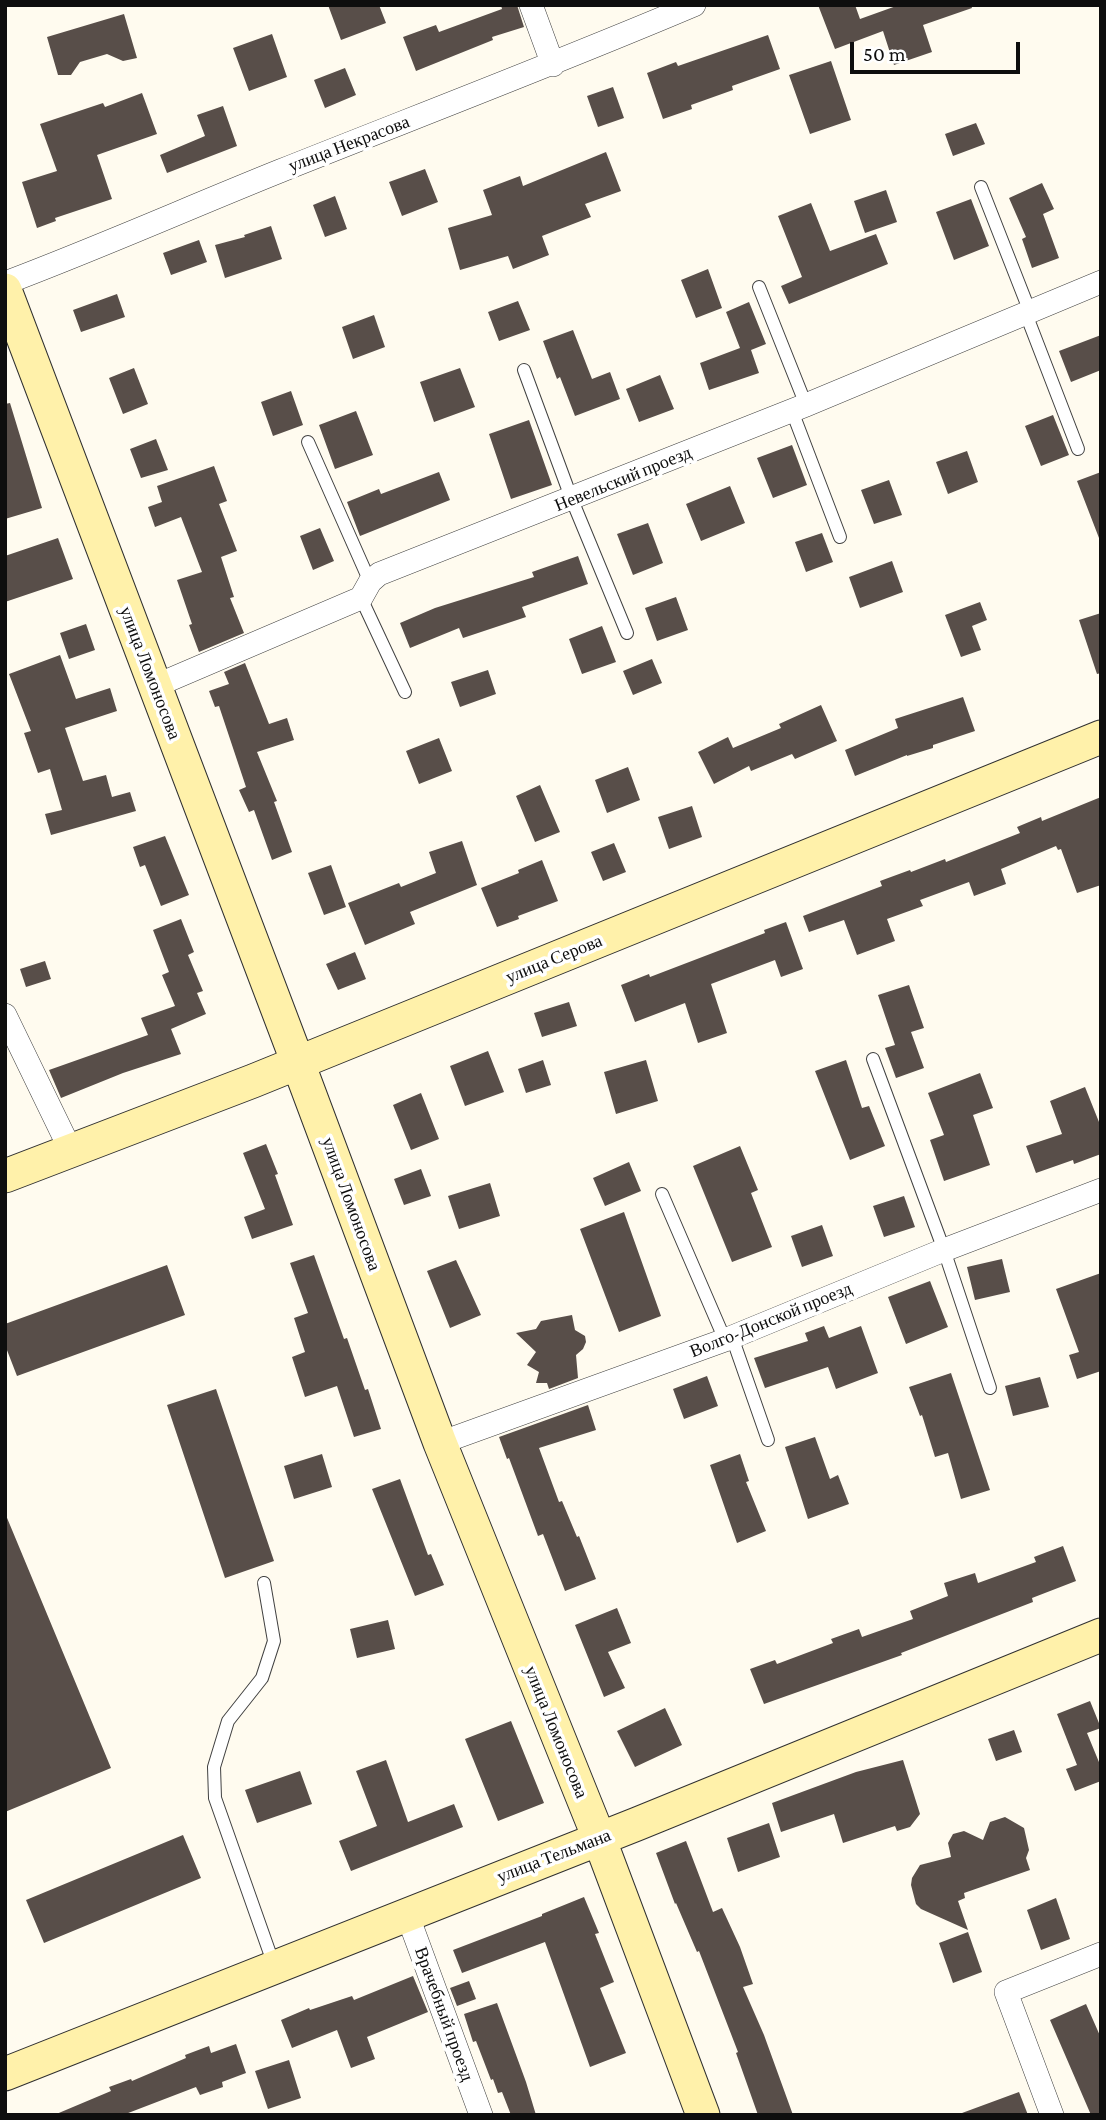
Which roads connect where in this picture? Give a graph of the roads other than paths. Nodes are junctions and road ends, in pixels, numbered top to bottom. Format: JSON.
{"nodes":[{"id":1,"x":531,"y":5,"type":"edge"},
{"id":2,"x":694,"y":5,"type":"edge"},
{"id":3,"x":553,"y":65,"type":"junction"},
{"id":4,"x":981,"y":187,"type":"dead end"},
{"id":5,"x":1101,"y":282,"type":"edge"},
{"id":6,"x":5,"y":283,"type":"edge"},
{"id":7,"x":759,"y":288,"type":"dead end"},
{"id":8,"x":5,"y":290,"type":"edge"},
{"id":9,"x":1028,"y":313,"type":"junction"},
{"id":10,"x":524,"y":370,"type":"dead end"},
{"id":11,"x":799,"y":408,"type":"junction"},
{"id":12,"x":308,"y":442,"type":"dead end"},
{"id":13,"x":1078,"y":449,"type":"dead end"},
{"id":14,"x":572,"y":500,"type":"junction"},
{"id":15,"x":840,"y":537,"type":"dead end"},
{"id":16,"x":365,"y":590,"type":"junction"},
{"id":17,"x":627,"y":633,"type":"dead end"},
{"id":18,"x":155,"y":686,"type":"junction"},
{"id":19,"x":405,"y":692,"type":"dead end"},
{"id":20,"x":1101,"y":737,"type":"edge"},
{"id":21,"x":5,"y":1015,"type":"edge"},
{"id":22,"x":873,"y":1059,"type":"dead end"},
{"id":23,"x":298,"y":1063,"type":"junction"},
{"id":24,"x":71,"y":1151,"type":"junction"},
{"id":25,"x":5,"y":1176,"type":"edge"},
{"id":26,"x":1101,"y":1190,"type":"edge"},
{"id":27,"x":662,"y":1194,"type":"dead end"},
{"id":28,"x":944,"y":1250,"type":"junction"},
{"id":29,"x":728,"y":1338,"type":"junction"},
{"id":30,"x":990,"y":1388,"type":"dead end"},
{"id":31,"x":768,"y":1440,"type":"dead end"},
{"id":32,"x":440,"y":1443,"type":"junction"},
{"id":33,"x":264,"y":1583,"type":"dead end"},
{"id":34,"x":1101,"y":1635,"type":"edge"},
{"id":35,"x":599,"y":1838,"type":"junction"},
{"id":36,"x":407,"y":1914,"type":"junction"},
{"id":37,"x":1101,"y":1954,"type":"edge"},
{"id":38,"x":275,"y":1966,"type":"junction"},
{"id":39,"x":5,"y":2074,"type":"edge"},
{"id":40,"x":481,"y":2115,"type":"edge"},
{"id":41,"x":703,"y":2115,"type":"edge"},
{"id":42,"x":1052,"y":2115,"type":"edge"}],
"edges":[{"from":1,"to":3,"type":"street"},
{"from":2,"to":3,"type":"street","name":"улица Некрасова"},
{"from":3,"to":6,"type":"street","name":"улица Некрасова"},
{"from":4,"to":9,"type":"lane"},
{"from":5,"to":9,"type":"street","name":"Невельский проезд"},
{"from":7,"to":11,"type":"lane"},
{"from":8,"to":18,"type":"street","name":"улица Ломоносова"},
{"from":9,"to":11,"type":"street","name":"Невельский проезд"},
{"from":9,"to":13,"type":"lane"},
{"from":10,"to":14,"type":"lane"},
{"from":11,"to":14,"type":"street","name":"Невельский проезд"},
{"from":11,"to":15,"type":"lane"},
{"from":12,"to":16,"type":"lane"},
{"from":14,"to":16,"type":"street","name":"Невельский проезд"},
{"from":14,"to":17,"type":"lane"},
{"from":16,"to":18,"type":"street","name":"Невельский проезд"},
{"from":16,"to":19,"type":"lane"},
{"from":18,"to":23,"type":"street","name":"улица Ломоносова"},
{"from":20,"to":23,"type":"street","name":"улица Серова"},
{"from":21,"to":24,"type":"street"},
{"from":22,"to":28,"type":"lane"},
{"from":23,"to":24,"type":"street","name":"улица Серова"},
{"from":23,"to":32,"type":"street","name":"улица Ломоносова"},
{"from":24,"to":25,"type":"street","name":"улица Серова"},
{"from":26,"to":28,"type":"street","name":"Волго-Донской проезд"},
{"from":27,"to":29,"type":"lane"},
{"from":28,"to":29,"type":"street","name":"Волго-Донской проезд"},
{"from":28,"to":30,"type":"lane"},
{"from":29,"to":31,"type":"lane"},
{"from":29,"to":32,"type":"street","name":"Волго-Донской проезд"},
{"from":32,"to":35,"type":"street","name":"улица Ломоносова"},
{"from":33,"to":38,"type":"lane"},
{"from":34,"to":35,"type":"street","name":"улица Тельмана"},
{"from":35,"to":36,"type":"street","name":"улица Тельмана"},
{"from":35,"to":41,"type":"street","name":"улица Ломоносова"},
{"from":36,"to":38,"type":"street","name":"улица Тельмана"},
{"from":36,"to":40,"type":"street","name":"Врачебный проезд"},
{"from":37,"to":42,"type":"street"},
{"from":38,"to":39,"type":"street","name":"улица Тельмана"}]}
